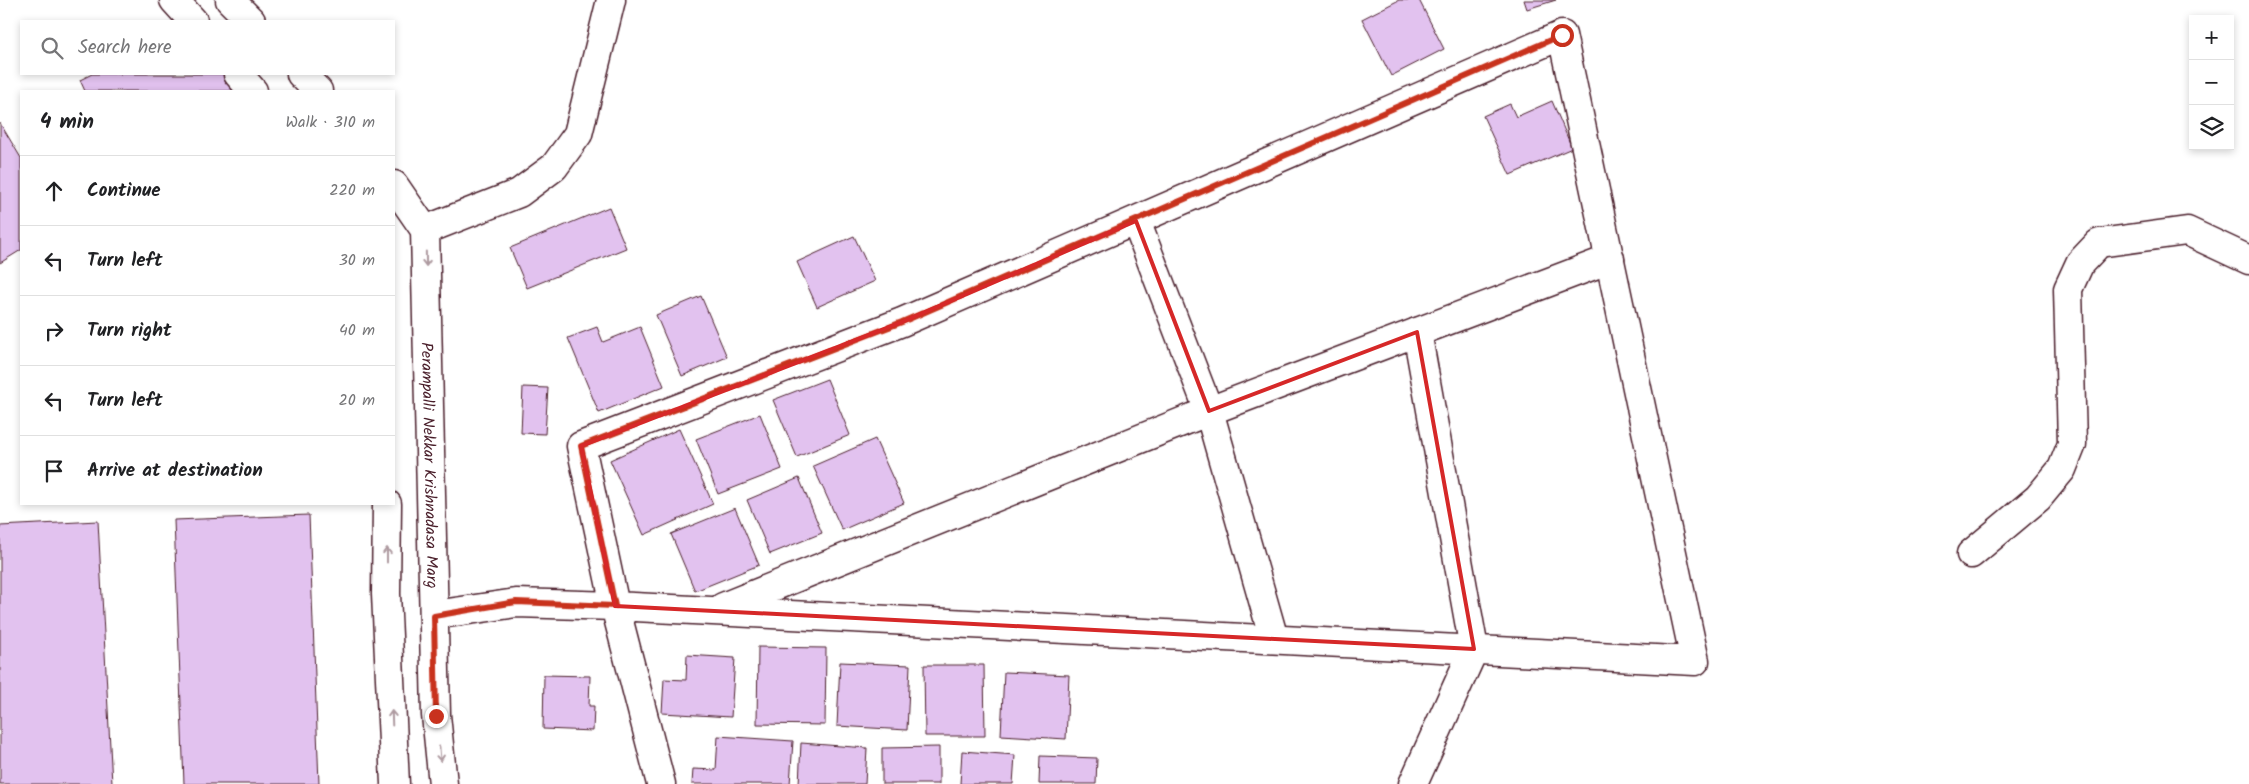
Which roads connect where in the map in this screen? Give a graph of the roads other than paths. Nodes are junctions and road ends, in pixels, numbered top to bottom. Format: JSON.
{"nodes":[{"id":1,"x":174,"y":0,"type":"edge"},
{"id":2,"x":230,"y":0,"type":"edge"},
{"id":3,"x":611,"y":0,"type":"edge"},
{"id":4,"x":191,"y":20,"type":"edge"},
{"id":5,"x":250,"y":20,"type":"edge"},
{"id":6,"x":239,"y":75,"type":"edge"},
{"id":7,"x":302,"y":75,"type":"edge"},
{"id":8,"x":252,"y":90,"type":"edge"},
{"id":9,"x":317,"y":90,"type":"edge"},
{"id":10,"x":395,"y":186,"type":"edge"},
{"id":11,"x":1136,"y":221,"type":"junction"},
{"id":12,"x":426,"y":230,"type":"junction"},
{"id":13,"x":1610,"y":259,"type":"junction"},
{"id":14,"x":2249,"y":260,"type":"edge"},
{"id":15,"x":1417,"y":332,"type":"junction"},
{"id":16,"x":1209,"y":410,"type":"junction"},
{"id":17,"x":387,"y":505,"type":"edge"},
{"id":18,"x":1971,"y":554,"type":"dead end"},
{"id":19,"x":615,"y":606,"type":"junction"},
{"id":20,"x":714,"y":611,"type":"junction"},
{"id":21,"x":434,"y":616,"type":"junction"},
{"id":22,"x":1274,"y":639,"type":"junction"},
{"id":23,"x":1474,"y":649,"type":"junction"},
{"id":24,"x":395,"y":784,"type":"edge"},
{"id":25,"x":443,"y":784,"type":"edge"},
{"id":26,"x":661,"y":784,"type":"edge"},
{"id":27,"x":1413,"y":784,"type":"edge"}],
"edges":[{"from":1,"to":4,"type":"street"},
{"from":2,"to":5,"type":"street"},
{"from":3,"to":12,"type":"street"},
{"from":6,"to":8,"type":"street"},
{"from":7,"to":9,"type":"street"},
{"from":10,"to":12,"type":"street"},
{"from":11,"to":13,"type":"street"},
{"from":11,"to":16,"type":"street"},
{"from":11,"to":19,"type":"street"},
{"from":12,"to":21,"type":"street","name":"Perampalli Nekkar Krishnadasa Marg","one_way":true},
{"from":13,"to":15,"type":"street"},
{"from":13,"to":23,"type":"street"},
{"from":14,"to":18,"type":"street"},
{"from":15,"to":16,"type":"street"},
{"from":15,"to":23,"type":"street"},
{"from":16,"to":20,"type":"street"},
{"from":16,"to":22,"type":"street"},
{"from":24,"to":17,"type":"street","one_way":true},
{"from":19,"to":20,"type":"street"},
{"from":19,"to":21,"type":"street"},
{"from":19,"to":26,"type":"street"},
{"from":20,"to":22,"type":"street"},
{"from":21,"to":25,"type":"street","name":"Perampalli Nekkar Krishnadasa Marg","one_way":true},
{"from":22,"to":23,"type":"street"},
{"from":23,"to":27,"type":"street"}]}
